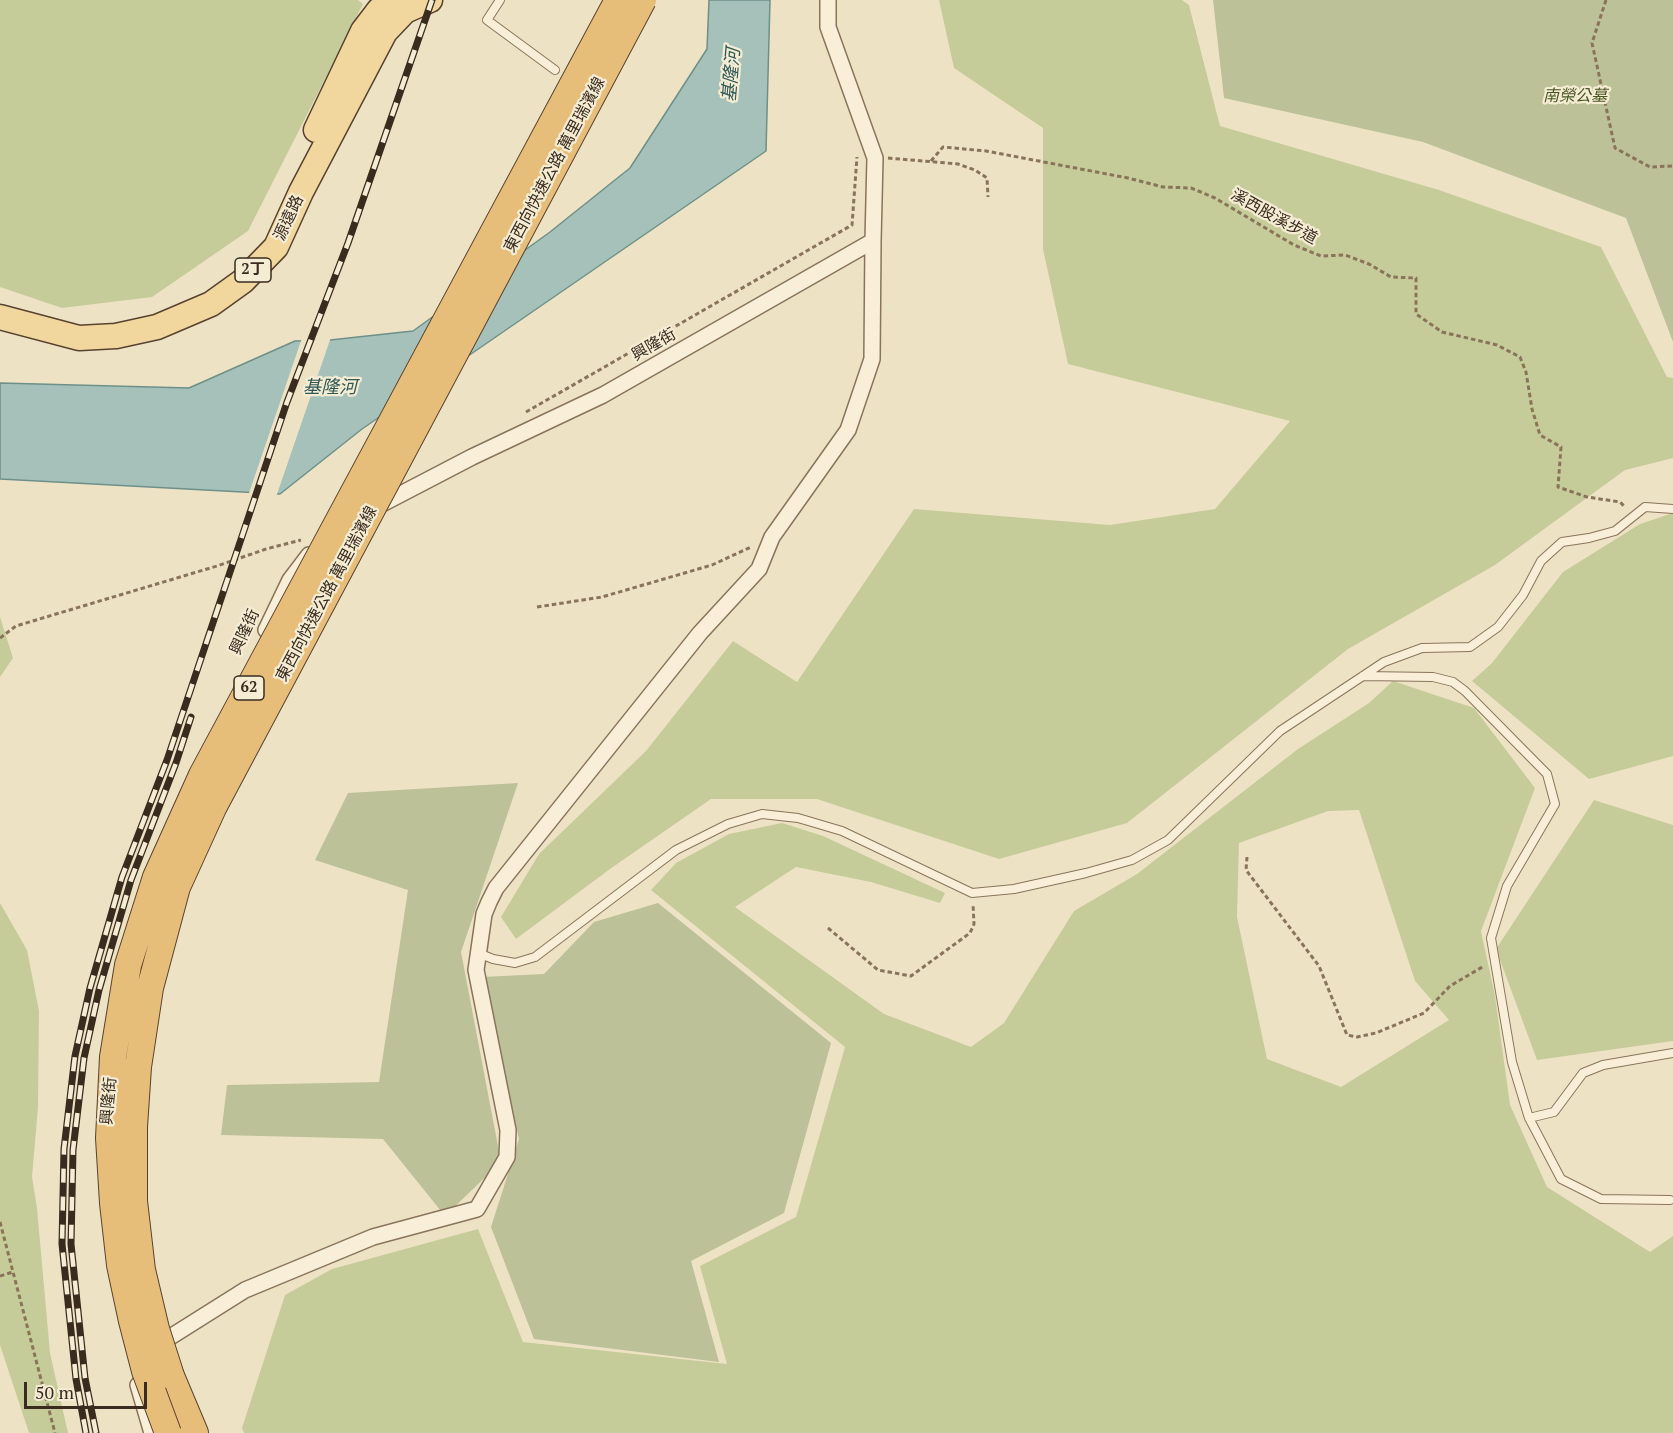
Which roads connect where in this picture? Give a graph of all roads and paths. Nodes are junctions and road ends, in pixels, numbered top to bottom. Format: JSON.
{"nodes":[{"id":1,"x":393,"y":0,"type":"edge"},
{"id":2,"x":430,"y":0,"type":"edge"},
{"id":3,"x":500,"y":0,"type":"edge"},
{"id":4,"x":618,"y":0,"type":"edge"},
{"id":5,"x":643,"y":0,"type":"edge"},
{"id":6,"x":828,"y":0,"type":"edge"},
{"id":7,"x":1606,"y":0,"type":"edge"},
{"id":8,"x":374,"y":32,"type":"junction"},
{"id":9,"x":555,"y":70,"type":"dead end"},
{"id":10,"x":854,"y":149,"type":"dead end"},
{"id":11,"x":875,"y":158,"type":"junction"},
{"id":12,"x":931,"y":161,"type":"junction"},
{"id":13,"x":1673,"y":166,"type":"edge"},
{"id":14,"x":988,"y":197,"type":"dead end"},
{"id":15,"x":873,"y":241,"type":"junction"},
{"id":16,"x":0,"y":303,"type":"edge"},
{"id":17,"x":0,"y":317,"type":"edge"},
{"id":18,"x":522,"y":415,"type":"dead end"},
{"id":19,"x":1673,"y":508,"type":"edge"},
{"id":20,"x":1636,"y":514,"type":"junction"},
{"id":21,"x":324,"y":535,"type":"junction"},
{"id":22,"x":772,"y":537,"type":"junction"},
{"id":23,"x":537,"y":607,"type":"dead end"},
{"id":24,"x":0,"y":638,"type":"edge"},
{"id":25,"x":1361,"y":676,"type":"junction"},
{"id":26,"x":1247,"y":857,"type":"dead end"},
{"id":27,"x":972,"y":893,"type":"junction"},
{"id":28,"x":828,"y":928,"type":"dead end"},
{"id":29,"x":477,"y":952,"type":"junction"},
{"id":30,"x":1496,"y":959,"type":"junction"},
{"id":31,"x":1673,"y":1053,"type":"edge"},
{"id":32,"x":1529,"y":1118,"type":"junction"},
{"id":33,"x":1670,"y":1200,"type":"dead end"},
{"id":34,"x":0,"y":1222,"type":"edge"},
{"id":35,"x":13,"y":1272,"type":"junction"},
{"id":36,"x":0,"y":1276,"type":"edge"},
{"id":37,"x":131,"y":1362,"type":"junction"},
{"id":38,"x":55,"y":1433,"type":"edge"},
{"id":39,"x":152,"y":1433,"type":"edge"},
{"id":40,"x":168,"y":1433,"type":"edge"},
{"id":41,"x":195,"y":1433,"type":"edge"}],
"edges":[{"from":1,"to":8,"type":"main road","name":"源遠路","number":"2丁"},
{"from":2,"to":8,"type":"main road","name":"源遠路","number":"2丁"},
{"from":3,"to":9,"type":"lane"},
{"from":4,"to":40,"type":"highway","name":"東西向快速公路 萬里瑞濱線","number":"62","bridge":true},
{"from":5,"to":41,"type":"highway","name":"東西向快速公路 萬里瑞濱線","number":"62","bridge":true},
{"from":6,"to":11,"type":"street"},
{"from":7,"to":13,"type":"path"},
{"from":8,"to":16,"type":"main road","name":"源遠路","number":"2丁"},
{"from":8,"to":17,"type":"main road","name":"源遠路","number":"2丁"},
{"from":10,"to":18,"type":"path"},
{"from":11,"to":12,"type":"path"},
{"from":11,"to":15,"type":"street"},
{"from":12,"to":14,"type":"path"},
{"from":12,"to":20,"type":"path","name":"溪西股溪步道"},
{"from":15,"to":21,"type":"street","name":"興隆街"},
{"from":15,"to":22,"type":"street"},
{"from":19,"to":20,"type":"lane"},
{"from":20,"to":25,"type":"lane"},
{"from":21,"to":24,"type":"path"},
{"from":21,"to":37,"type":"street","name":"興隆街"},
{"from":22,"to":23,"type":"path"},
{"from":22,"to":29,"type":"street"},
{"from":25,"to":27,"type":"lane"},
{"from":25,"to":30,"type":"lane"},
{"from":26,"to":30,"type":"path"},
{"from":27,"to":28,"type":"path"},
{"from":27,"to":29,"type":"lane"},
{"from":29,"to":37,"type":"street"},
{"from":30,"to":32,"type":"lane"},
{"from":31,"to":32,"type":"lane"},
{"from":32,"to":33,"type":"lane"},
{"from":34,"to":35,"type":"path"},
{"from":35,"to":36,"type":"path"},
{"from":35,"to":38,"type":"path"},
{"from":37,"to":39,"type":"street","name":"興隆街"}]}
